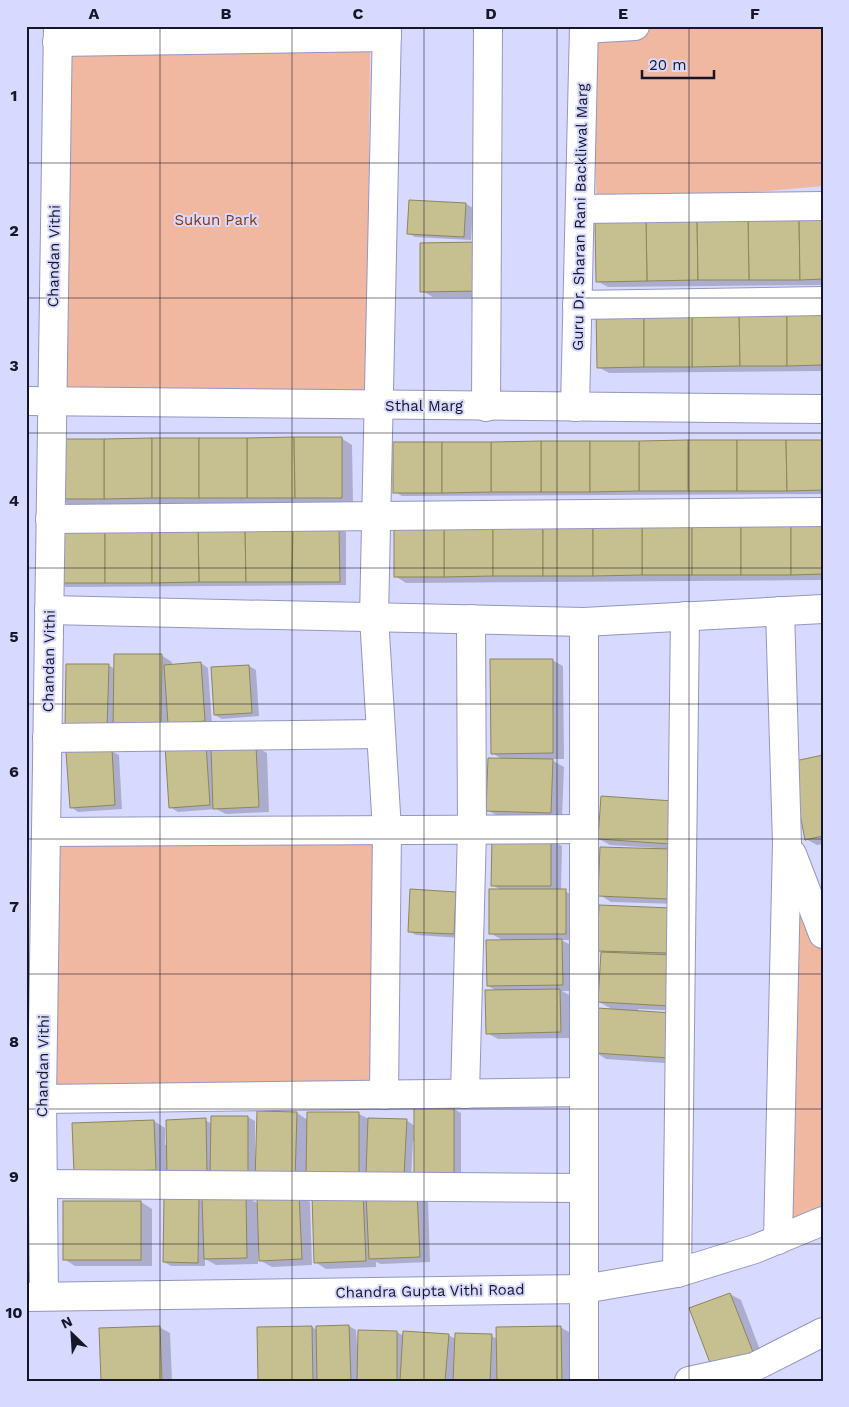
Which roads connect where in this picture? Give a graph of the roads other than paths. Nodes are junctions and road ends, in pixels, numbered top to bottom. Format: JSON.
{"nodes":[{"id":1,"x":488,"y":26,"type":"edge"},
{"id":2,"x":635,"y":26,"type":"edge"},
{"id":3,"x":584,"y":28,"type":"edge"},
{"id":4,"x":387,"y":31,"type":"edge"},
{"id":5,"x":58,"y":34,"type":"edge"},
{"id":6,"x":823,"y":206,"type":"edge"},
{"id":7,"x":580,"y":209,"type":"junction"},
{"id":8,"x":823,"y":301,"type":"edge"},
{"id":9,"x":578,"y":305,"type":"junction"},
{"id":10,"x":39,"y":401,"type":"edge"},
{"id":11,"x":379,"y":406,"type":"junction"},
{"id":12,"x":486,"y":406,"type":"junction"},
{"id":13,"x":574,"y":407,"type":"junction"},
{"id":14,"x":823,"y":409,"type":"edge"},
{"id":15,"x":823,"y":512,"type":"edge"},
{"id":16,"x":378,"y":516,"type":"junction"},
{"id":17,"x":50,"y":519,"type":"junction"},
{"id":18,"x":823,"y":609,"type":"edge"},
{"id":19,"x":49,"y":610,"type":"junction"},
{"id":20,"x":780,"y":611,"type":"junction"},
{"id":21,"x":684,"y":616,"type":"junction"},
{"id":22,"x":374,"y":617,"type":"junction"},
{"id":23,"x":471,"y":619,"type":"junction"},
{"id":24,"x":584,"y":622,"type":"junction"},
{"id":25,"x":381,"y":734,"type":"junction"},
{"id":26,"x":47,"y":738,"type":"junction"},
{"id":27,"x":584,"y":829,"type":"junction"},
{"id":28,"x":387,"y":830,"type":"junction"},
{"id":29,"x":472,"y":830,"type":"junction"},
{"id":30,"x":46,"y":832,"type":"junction"},
{"id":31,"x":787,"y":843,"type":"junction"},
{"id":32,"x":823,"y":934,"type":"edge"},
{"id":33,"x":584,"y":1092,"type":"junction"},
{"id":34,"x":465,"y":1094,"type":"junction"},
{"id":35,"x":384,"y":1095,"type":"junction"},
{"id":36,"x":42,"y":1099,"type":"junction"},
{"id":37,"x":43,"y":1184,"type":"junction"},
{"id":38,"x":584,"y":1188,"type":"junction"},
{"id":39,"x":823,"y":1221,"type":"edge"},
{"id":40,"x":778,"y":1240,"type":"junction"},
{"id":41,"x":677,"y":1273,"type":"junction"},
{"id":42,"x":584,"y":1289,"type":"junction"},
{"id":43,"x":35,"y":1296,"type":"edge"},
{"id":44,"x":823,"y":1332,"type":"edge"},
{"id":45,"x":584,"y":1381,"type":"edge"},
{"id":46,"x":689,"y":1381,"type":"edge"}],
"edges":[{"from":1,"to":12,"type":"street"},
{"from":2,"to":3,"type":"street"},
{"from":3,"to":7,"type":"street","name":"Guru Dr. Sharan Rani Backliwal Marg"},
{"from":4,"to":5,"type":"street"},
{"from":4,"to":11,"type":"street"},
{"from":5,"to":10,"type":"street","name":"Chandan Vithi"},
{"from":6,"to":7,"type":"street"},
{"from":7,"to":9,"type":"street","name":"Guru Dr. Sharan Rani Backliwal Marg"},
{"from":8,"to":9,"type":"street"},
{"from":9,"to":13,"type":"street","name":"Guru Dr. Sharan Rani Backliwal Marg"},
{"from":10,"to":11,"type":"street","name":"Sthal Marg"},
{"from":10,"to":17,"type":"street","name":"Chandan Vithi"},
{"from":11,"to":12,"type":"street","name":"Sthal Marg"},
{"from":11,"to":16,"type":"street"},
{"from":12,"to":13,"type":"street","name":"Sthal Marg"},
{"from":13,"to":14,"type":"street","name":"Sthal Marg"},
{"from":15,"to":16,"type":"street"},
{"from":16,"to":17,"type":"street"},
{"from":16,"to":22,"type":"street"},
{"from":17,"to":19,"type":"street","name":"Chandan Vithi"},
{"from":18,"to":20,"type":"street"},
{"from":19,"to":22,"type":"street"},
{"from":19,"to":26,"type":"street","name":"Chandan Vithi"},
{"from":20,"to":21,"type":"street"},
{"from":20,"to":31,"type":"street"},
{"from":21,"to":24,"type":"street"},
{"from":21,"to":41,"type":"street"},
{"from":22,"to":23,"type":"street"},
{"from":22,"to":25,"type":"street"},
{"from":23,"to":24,"type":"street"},
{"from":23,"to":29,"type":"street"},
{"from":24,"to":27,"type":"street"},
{"from":25,"to":26,"type":"street"},
{"from":25,"to":28,"type":"street"},
{"from":26,"to":30,"type":"street","name":"Chandan Vithi"},
{"from":27,"to":29,"type":"street"},
{"from":27,"to":33,"type":"street"},
{"from":28,"to":29,"type":"street"},
{"from":28,"to":30,"type":"street"},
{"from":28,"to":35,"type":"street"},
{"from":29,"to":34,"type":"street"},
{"from":30,"to":36,"type":"street","name":"Chandan Vithi"},
{"from":31,"to":32,"type":"street"},
{"from":31,"to":40,"type":"street"},
{"from":33,"to":34,"type":"street"},
{"from":33,"to":38,"type":"street"},
{"from":34,"to":35,"type":"street"},
{"from":35,"to":36,"type":"street"},
{"from":36,"to":37,"type":"street","name":"Chandan Vithi"},
{"from":37,"to":38,"type":"street"},
{"from":37,"to":43,"type":"street","name":"Chandan Vithi"},
{"from":38,"to":42,"type":"street"},
{"from":39,"to":40,"type":"street","name":"Chandra Gupta Vithi Road"},
{"from":40,"to":41,"type":"street","name":"Chandra Gupta Vithi Road"},
{"from":41,"to":42,"type":"street","name":"Chandra Gupta Vithi Road"},
{"from":42,"to":43,"type":"street","name":"Chandra Gupta Vithi Road"},
{"from":42,"to":45,"type":"street"},
{"from":44,"to":46,"type":"street"}]}
